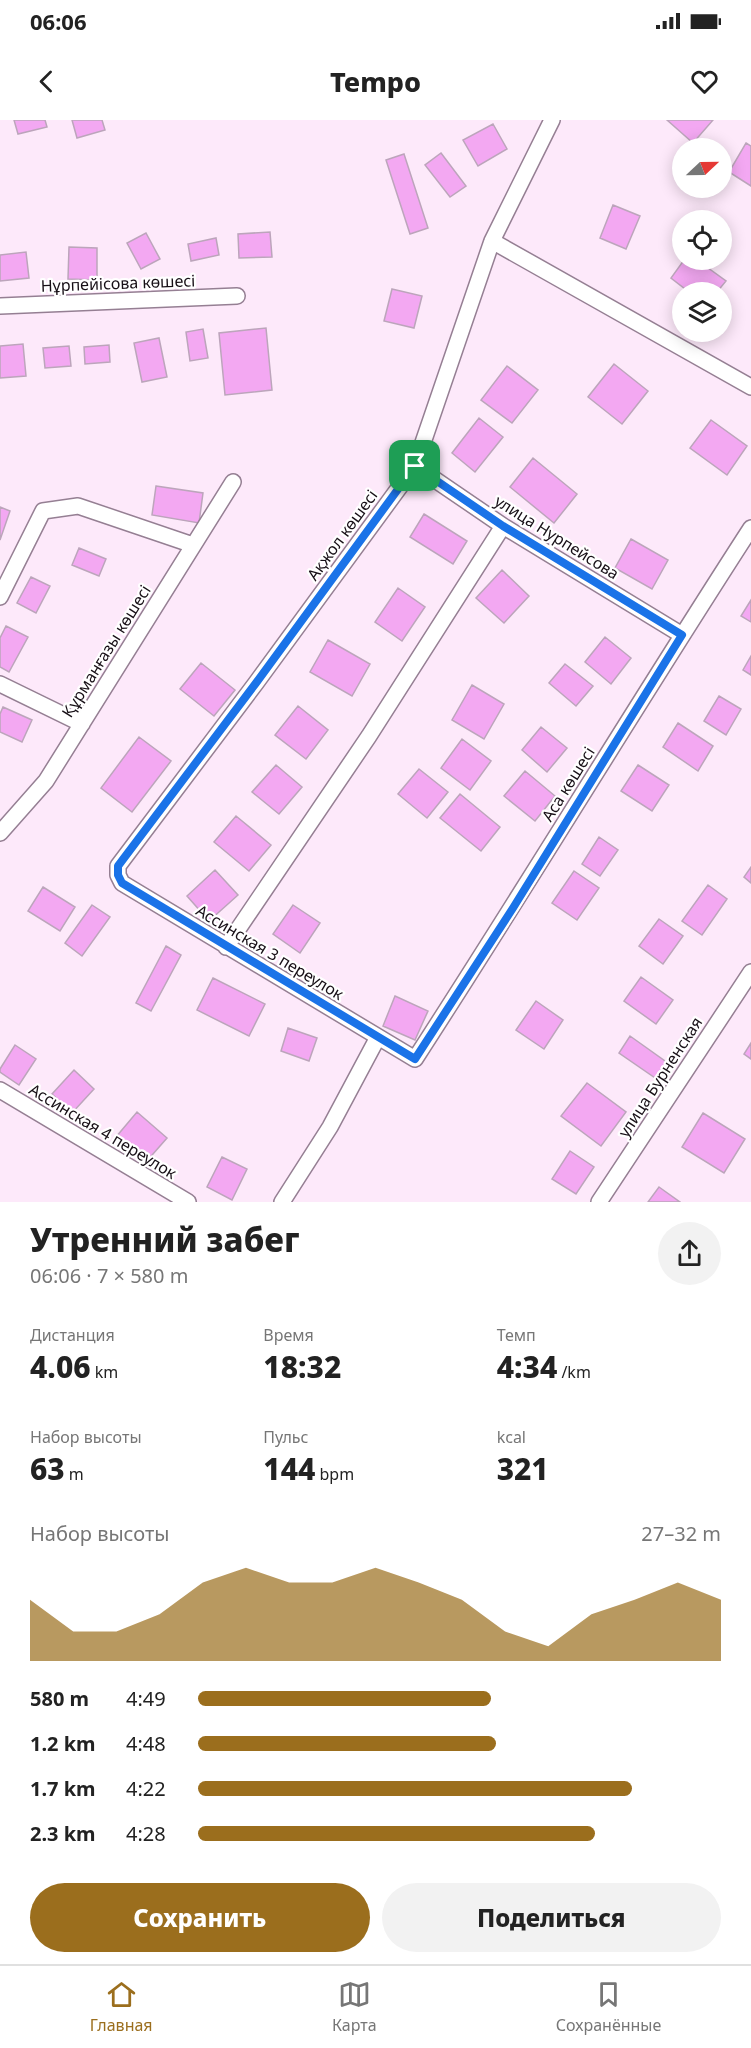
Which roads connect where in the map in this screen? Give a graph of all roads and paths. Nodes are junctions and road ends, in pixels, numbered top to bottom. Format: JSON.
{"nodes":[{"id":1,"x":552,"y":120,"type":"edge"},
{"id":2,"x":492,"y":241,"type":"junction"},
{"id":3,"x":237,"y":296,"type":"dead end"},
{"id":4,"x":0,"y":306,"type":"edge"},
{"id":5,"x":751,"y":387,"type":"edge"},
{"id":6,"x":415,"y":466,"type":"junction"},
{"id":7,"x":233,"y":482,"type":"dead end"},
{"id":8,"x":503,"y":526,"type":"junction"},
{"id":9,"x":751,"y":528,"type":"edge"},
{"id":10,"x":193,"y":545,"type":"junction"},
{"id":11,"x":0,"y":597,"type":"edge"},
{"id":12,"x":682,"y":635,"type":"junction"},
{"id":13,"x":0,"y":684,"type":"edge"},
{"id":14,"x":82,"y":724,"type":"junction"},
{"id":15,"x":0,"y":833,"type":"edge"},
{"id":16,"x":118,"y":866,"type":"joint"},
{"id":17,"x":226,"y":947,"type":"junction"},
{"id":18,"x":751,"y":972,"type":"edge"},
{"id":19,"x":378,"y":1037,"type":"junction"},
{"id":20,"x":415,"y":1059,"type":"joint"},
{"id":21,"x":0,"y":1090,"type":"edge"},
{"id":22,"x":188,"y":1202,"type":"edge"},
{"id":23,"x":282,"y":1202,"type":"edge"},
{"id":24,"x":599,"y":1202,"type":"edge"}],
"edges":[{"from":1,"to":2,"type":"street","name":"Ақжол көшесі"},
{"from":2,"to":5,"type":"street"},
{"from":2,"to":6,"type":"street","name":"Ақжол көшесі"},
{"from":3,"to":4,"type":"street","name":"Нұрпейісова көшесі"},
{"from":6,"to":8,"type":"street","name":"улица Нурпейсова"},
{"from":6,"to":16,"type":"street","name":"Ақжол көшесі"},
{"from":7,"to":10,"type":"street","name":"Құрманғазы көшесі"},
{"from":8,"to":12,"type":"street","name":"улица Нурпейсова"},
{"from":8,"to":17,"type":"street"},
{"from":9,"to":12,"type":"street","name":"Аса көшесі"},
{"from":10,"to":11,"type":"street"},
{"from":10,"to":14,"type":"street","name":"Құрманғазы көшесі"},
{"from":12,"to":20,"type":"street","name":"Аса көшесі"},
{"from":13,"to":14,"type":"street"},
{"from":14,"to":15,"type":"street","name":"Құрманғазы көшесі"},
{"from":16,"to":17,"type":"street","name":"Ассинская 3 переулок"},
{"from":17,"to":19,"type":"street","name":"Ассинская 3 переулок"},
{"from":18,"to":24,"type":"street","name":"улица Бурненская"},
{"from":19,"to":20,"type":"street","name":"Ассинская 3 переулок"},
{"from":19,"to":23,"type":"street"},
{"from":21,"to":22,"type":"street","name":"Ассинская 4 переулок"}]}
